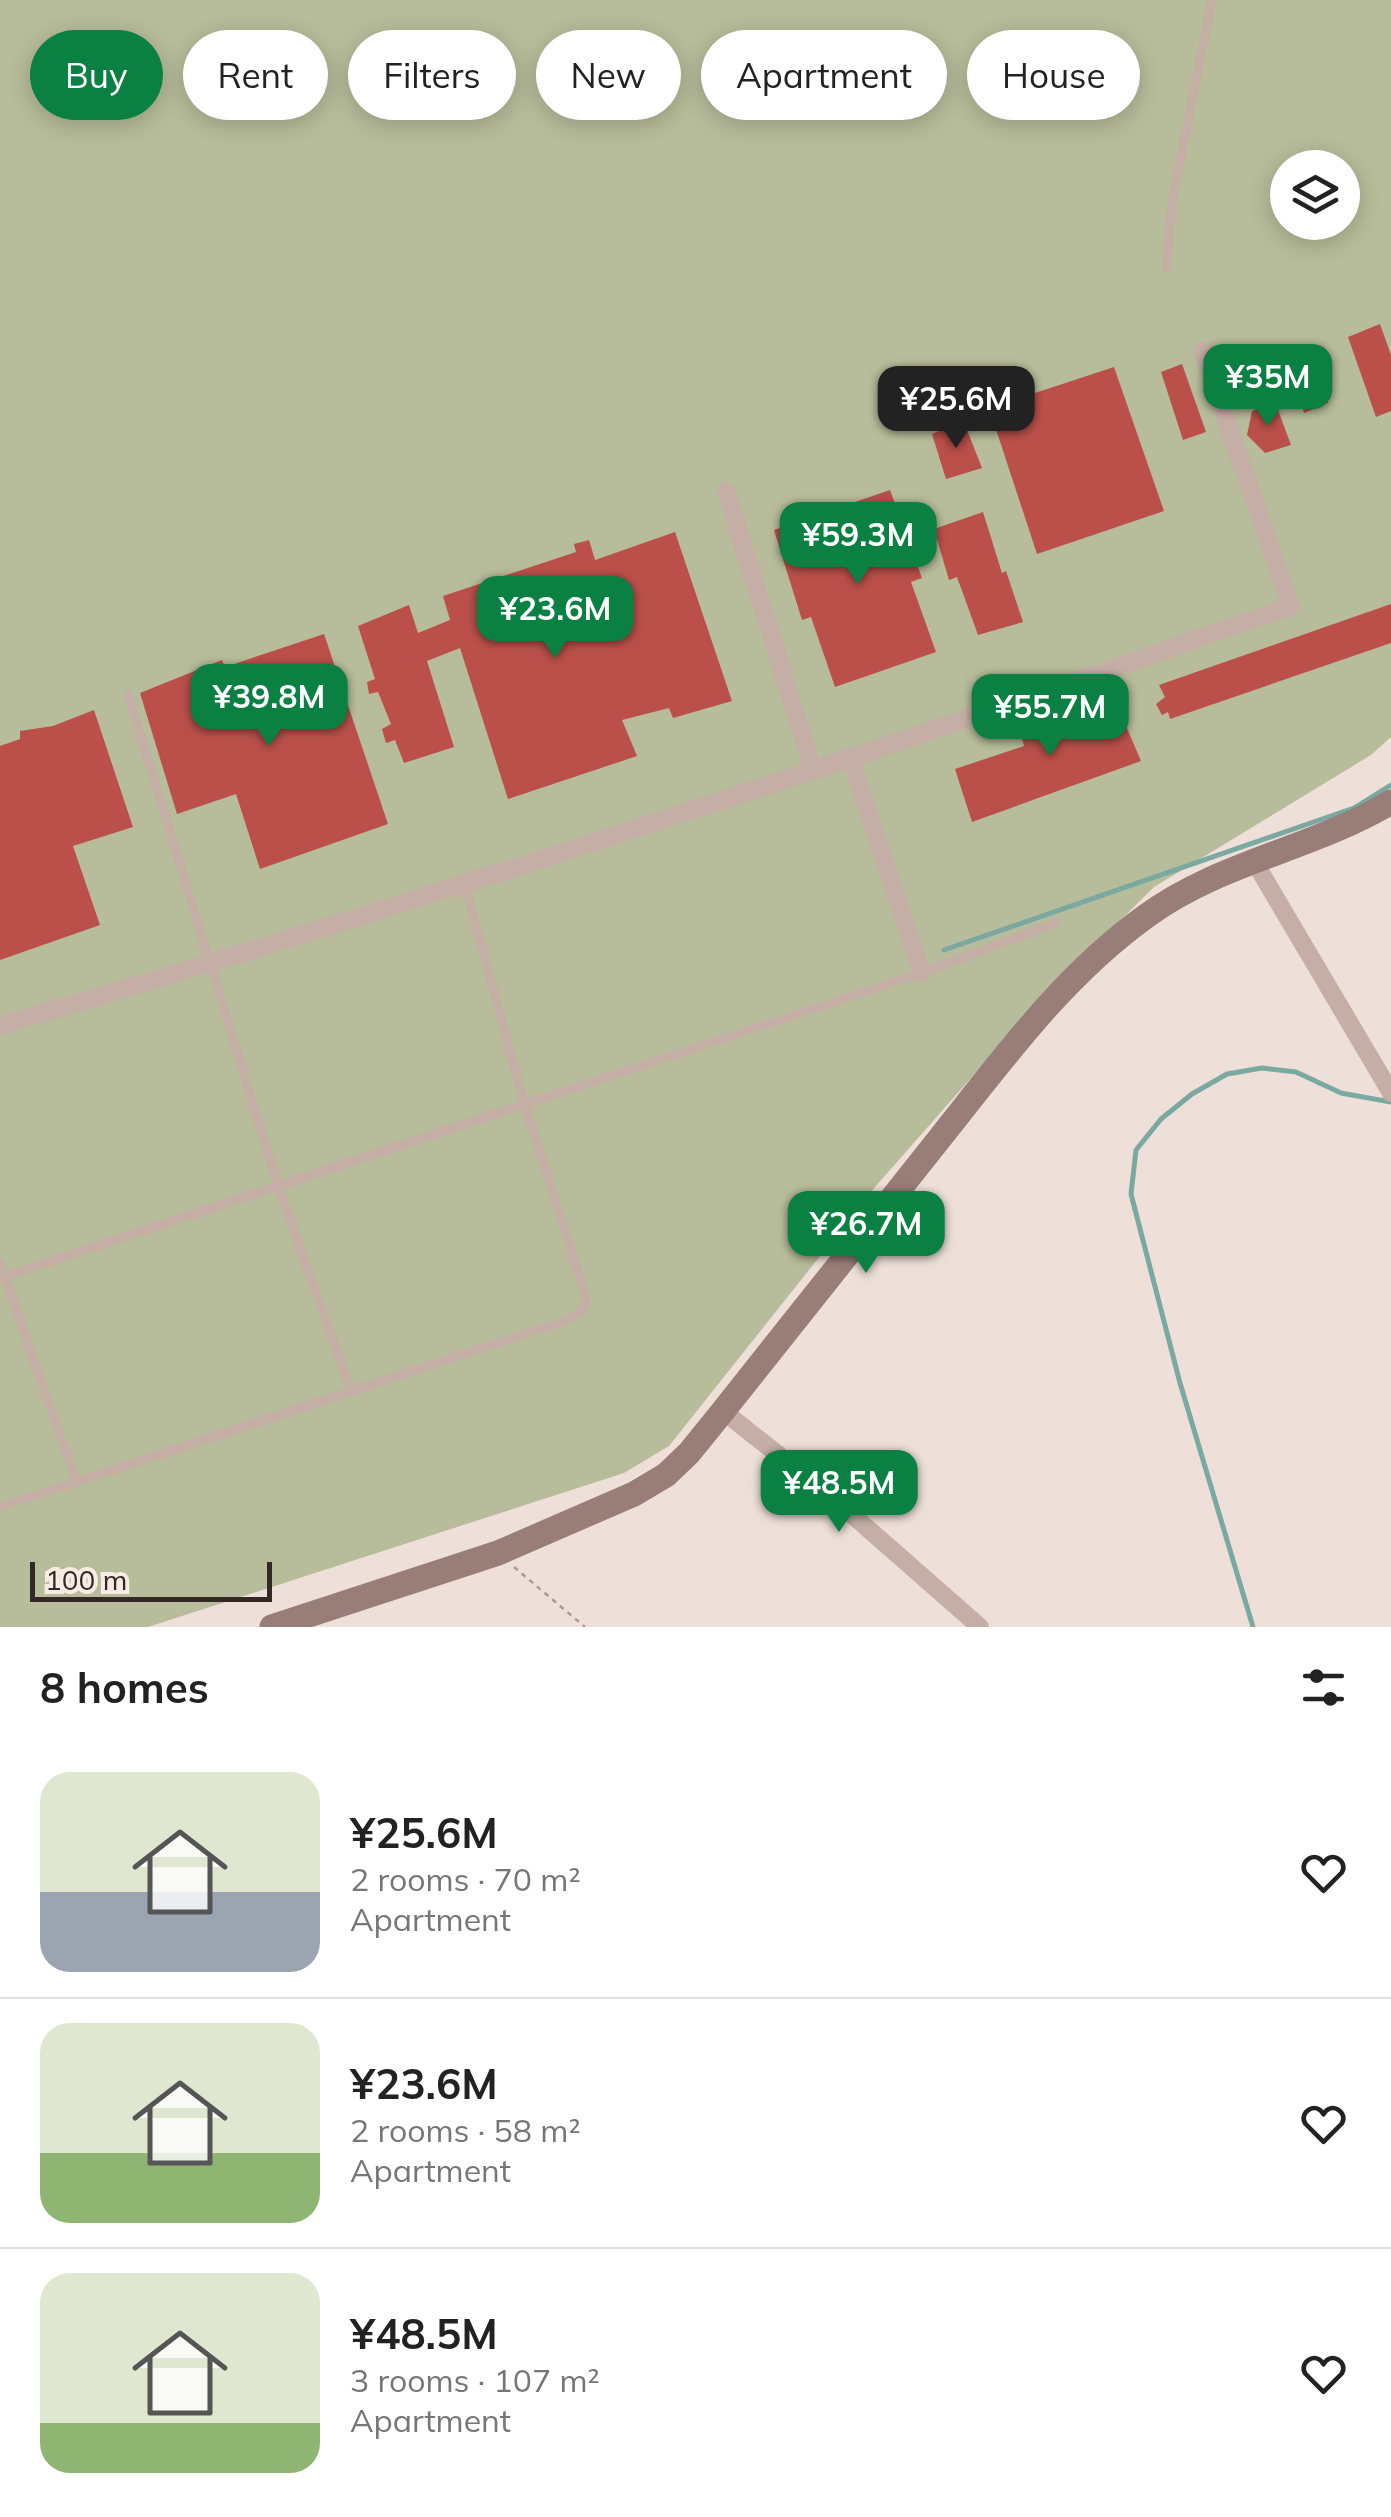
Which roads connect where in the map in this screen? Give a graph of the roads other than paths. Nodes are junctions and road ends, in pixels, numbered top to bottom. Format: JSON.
{"nodes":[{"id":1,"x":1212,"y":0,"type":"edge"},
{"id":2,"x":1166,"y":269,"type":"dead end"},
{"id":3,"x":1202,"y":351,"type":"dead end"},
{"id":4,"x":726,"y":491,"type":"dead end"},
{"id":5,"x":128,"y":694,"type":"dead end"},
{"id":6,"x":850,"y":756,"type":"junction"},
{"id":7,"x":813,"y":769,"type":"junction"},
{"id":8,"x":1391,"y":802,"type":"edge"},
{"id":9,"x":1254,"y":861,"type":"junction"},
{"id":10,"x":465,"y":882,"type":"junction"},
{"id":11,"x":1055,"y":922,"type":"dead end"},
{"id":12,"x":210,"y":964,"type":"junction"},
{"id":13,"x":922,"y":973,"type":"junction"},
{"id":14,"x":0,"y":1026,"type":"edge"},
{"id":15,"x":1391,"y":1093,"type":"edge"},
{"id":16,"x":524,"y":1104,"type":"junction"},
{"id":17,"x":278,"y":1186,"type":"junction"},
{"id":18,"x":0,"y":1262,"type":"edge"},
{"id":19,"x":2,"y":1278,"type":"edge"},
{"id":20,"x":350,"y":1391,"type":"junction"},
{"id":21,"x":723,"y":1411,"type":"junction"},
{"id":22,"x":76,"y":1481,"type":"junction"},
{"id":23,"x":0,"y":1508,"type":"edge"},
{"id":24,"x":272,"y":1627,"type":"edge"},
{"id":25,"x":980,"y":1627,"type":"edge"}],
"edges":[{"from":1,"to":2,"type":"lane"},
{"from":3,"to":6,"type":"street"},
{"from":4,"to":7,"type":"street"},
{"from":5,"to":12,"type":"lane"},
{"from":6,"to":7,"type":"street"},
{"from":6,"to":13,"type":"street"},
{"from":7,"to":10,"type":"street"},
{"from":8,"to":9,"type":"street"},
{"from":9,"to":15,"type":"street"},
{"from":9,"to":21,"type":"street"},
{"from":10,"to":12,"type":"street"},
{"from":10,"to":16,"type":"lane"},
{"from":11,"to":13,"type":"lane"},
{"from":12,"to":14,"type":"street"},
{"from":12,"to":17,"type":"lane"},
{"from":13,"to":16,"type":"lane"},
{"from":16,"to":17,"type":"lane"},
{"from":16,"to":20,"type":"lane"},
{"from":17,"to":19,"type":"lane"},
{"from":17,"to":20,"type":"lane"},
{"from":18,"to":19,"type":"lane"},
{"from":19,"to":22,"type":"lane"},
{"from":20,"to":22,"type":"lane"},
{"from":21,"to":24,"type":"street"},
{"from":21,"to":25,"type":"street"},
{"from":22,"to":23,"type":"lane"}]}
